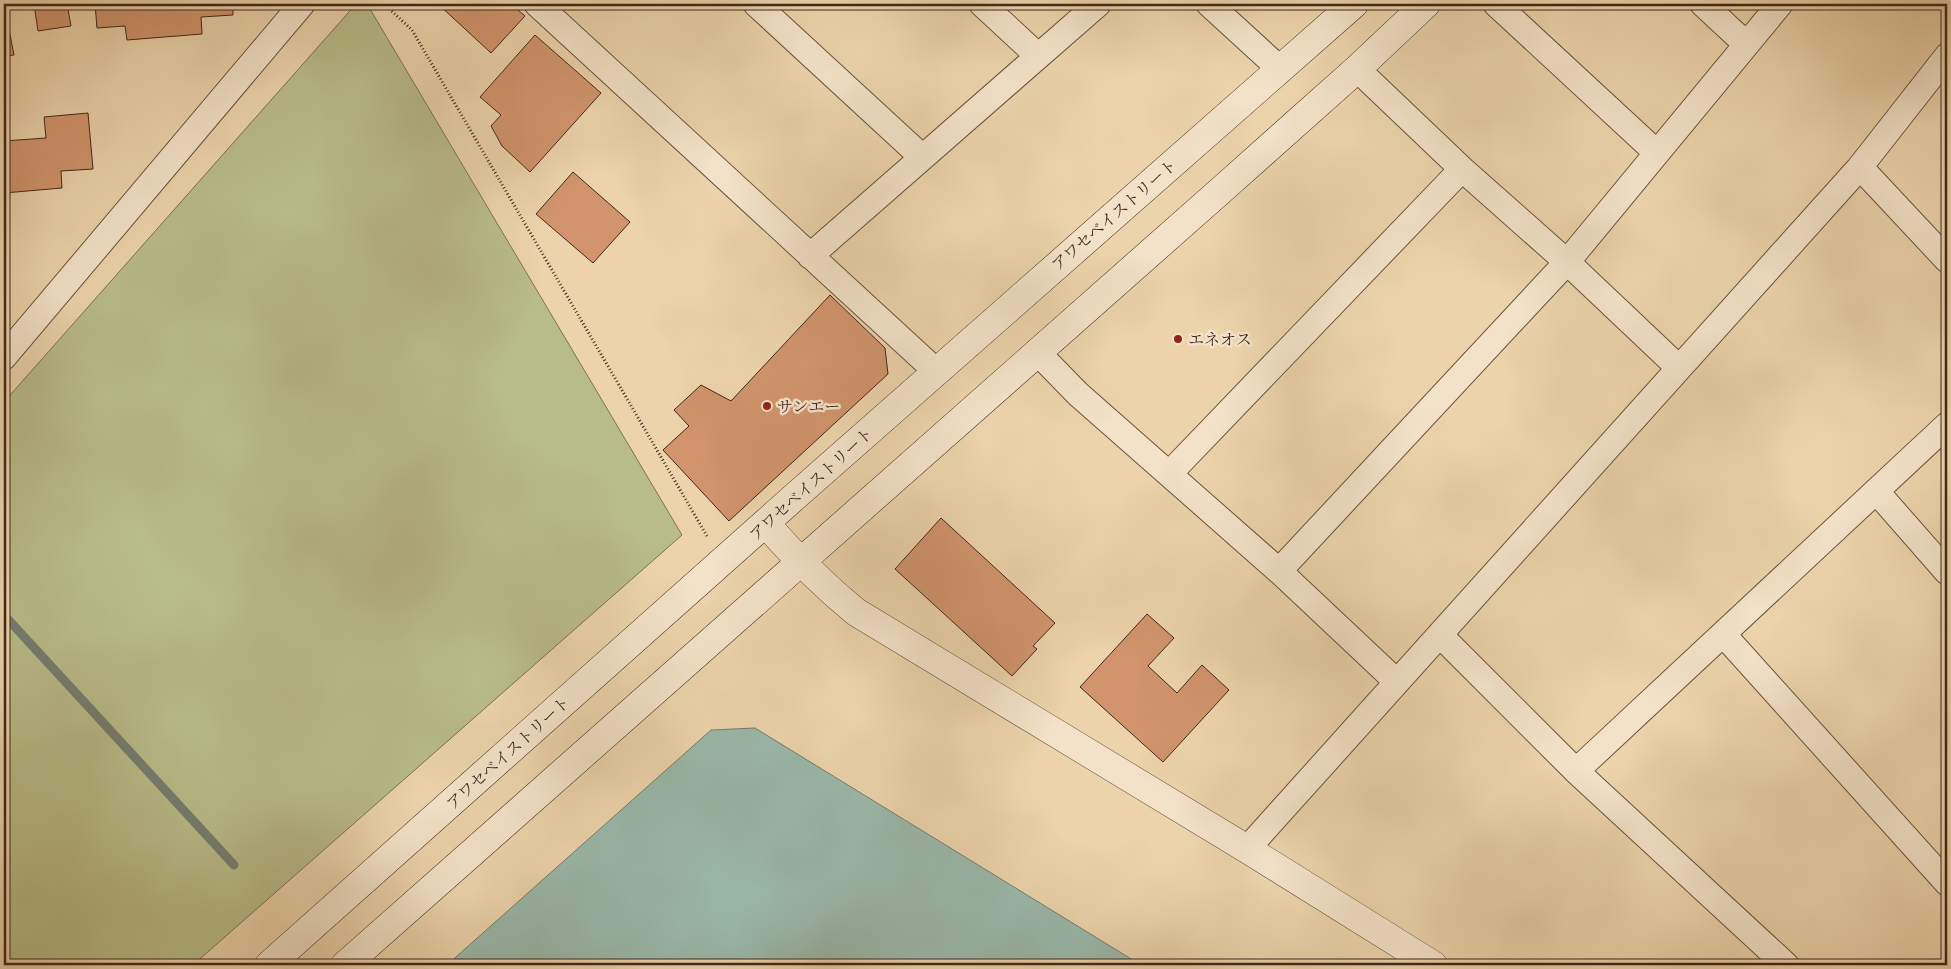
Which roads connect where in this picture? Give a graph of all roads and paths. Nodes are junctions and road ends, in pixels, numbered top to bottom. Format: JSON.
{"nodes":[{"id":1,"x":302,"y":4,"type":"edge"},
{"id":2,"x":384,"y":4,"type":"edge"},
{"id":3,"x":537,"y":4,"type":"edge"},
{"id":4,"x":756,"y":4,"type":"edge"},
{"id":5,"x":982,"y":4,"type":"edge"},
{"id":6,"x":1098,"y":4,"type":"edge"},
{"id":7,"x":1209,"y":4,"type":"edge"},
{"id":8,"x":1354,"y":4,"type":"edge"},
{"id":9,"x":1426,"y":4,"type":"edge"},
{"id":10,"x":1496,"y":4,"type":"edge"},
{"id":11,"x":1704,"y":4,"type":"edge"},
{"id":12,"x":1780,"y":4,"type":"edge"},
{"id":13,"x":1746,"y":44,"type":"junction"},
{"id":14,"x":1038,"y":56,"type":"junction"},
{"id":15,"x":1947,"y":56,"type":"edge"},
{"id":16,"x":1280,"y":69,"type":"junction"},
{"id":17,"x":1357,"y":69,"type":"junction"},
{"id":18,"x":1657,"y":153,"type":"junction"},
{"id":19,"x":922,"y":157,"type":"junction"},
{"id":20,"x":1860,"y":167,"type":"junction"},
{"id":21,"x":1462,"y":169,"type":"junction"},
{"id":22,"x":810,"y":256,"type":"junction"},
{"id":23,"x":1947,"y":260,"type":"edge"},
{"id":24,"x":1567,"y":262,"type":"junction"},
{"id":25,"x":1038,"y":353,"type":"junction"},
{"id":26,"x":4,"y":357,"type":"edge"},
{"id":27,"x":1679,"y":368,"type":"junction"},
{"id":28,"x":937,"y":372,"type":"junction"},
{"id":29,"x":1947,"y":425,"type":"edge"},
{"id":30,"x":1169,"y":474,"type":"junction"},
{"id":31,"x":1876,"y":491,"type":"junction"},
{"id":32,"x":766,"y":524,"type":"junction"},
{"id":33,"x":708,"y":539,"type":"dead end"},
{"id":34,"x":801,"y":563,"type":"junction"},
{"id":35,"x":1279,"y":571,"type":"junction"},
{"id":36,"x":1947,"y":572,"type":"edge"},
{"id":37,"x":1440,"y":634,"type":"junction"},
{"id":38,"x":1723,"y":634,"type":"junction"},
{"id":39,"x":1397,"y":682,"type":"junction"},
{"id":40,"x":1576,"y":771,"type":"junction"},
{"id":41,"x":1247,"y":849,"type":"junction"},
{"id":42,"x":1947,"y":883,"type":"edge"},
{"id":43,"x":269,"y":965,"type":"edge"},
{"id":44,"x":345,"y":965,"type":"edge"},
{"id":45,"x":1433,"y":965,"type":"edge"},
{"id":46,"x":1786,"y":965,"type":"edge"}],
"edges":[{"from":1,"to":26,"type":"street"},
{"from":2,"to":33,"type":"path"},
{"from":3,"to":22,"type":"street"},
{"from":4,"to":19,"type":"street"},
{"from":5,"to":14,"type":"street"},
{"from":6,"to":14,"type":"street"},
{"from":7,"to":16,"type":"street"},
{"from":8,"to":16,"type":"main road","name":"アワセベイストリート"},
{"from":9,"to":17,"type":"main road"},
{"from":10,"to":18,"type":"street"},
{"from":11,"to":13,"type":"street"},
{"from":12,"to":13,"type":"street"},
{"from":13,"to":18,"type":"street"},
{"from":14,"to":19,"type":"street"},
{"from":15,"to":20,"type":"street"},
{"from":16,"to":28,"type":"main road","name":"アワセベイストリート"},
{"from":17,"to":21,"type":"street"},
{"from":17,"to":25,"type":"main road"},
{"from":18,"to":24,"type":"street"},
{"from":19,"to":22,"type":"street"},
{"from":20,"to":23,"type":"street"},
{"from":20,"to":27,"type":"street"},
{"from":21,"to":24,"type":"street"},
{"from":21,"to":30,"type":"street"},
{"from":22,"to":28,"type":"street"},
{"from":24,"to":27,"type":"street"},
{"from":24,"to":35,"type":"street"},
{"from":25,"to":30,"type":"street"},
{"from":25,"to":34,"type":"main road"},
{"from":27,"to":37,"type":"street"},
{"from":28,"to":32,"type":"main road","name":"アワセベイストリート"},
{"from":29,"to":31,"type":"street"},
{"from":30,"to":35,"type":"street"},
{"from":31,"to":36,"type":"street"},
{"from":31,"to":38,"type":"street"},
{"from":32,"to":34,"type":"main road"},
{"from":32,"to":43,"type":"main road","name":"アワセベイストリート"},
{"from":34,"to":41,"type":"main road"},
{"from":34,"to":44,"type":"main road"},
{"from":35,"to":39,"type":"street"},
{"from":37,"to":39,"type":"street"},
{"from":37,"to":40,"type":"street"},
{"from":38,"to":40,"type":"street"},
{"from":38,"to":42,"type":"street"},
{"from":39,"to":41,"type":"street"},
{"from":40,"to":46,"type":"street"},
{"from":41,"to":45,"type":"main road"}]}
